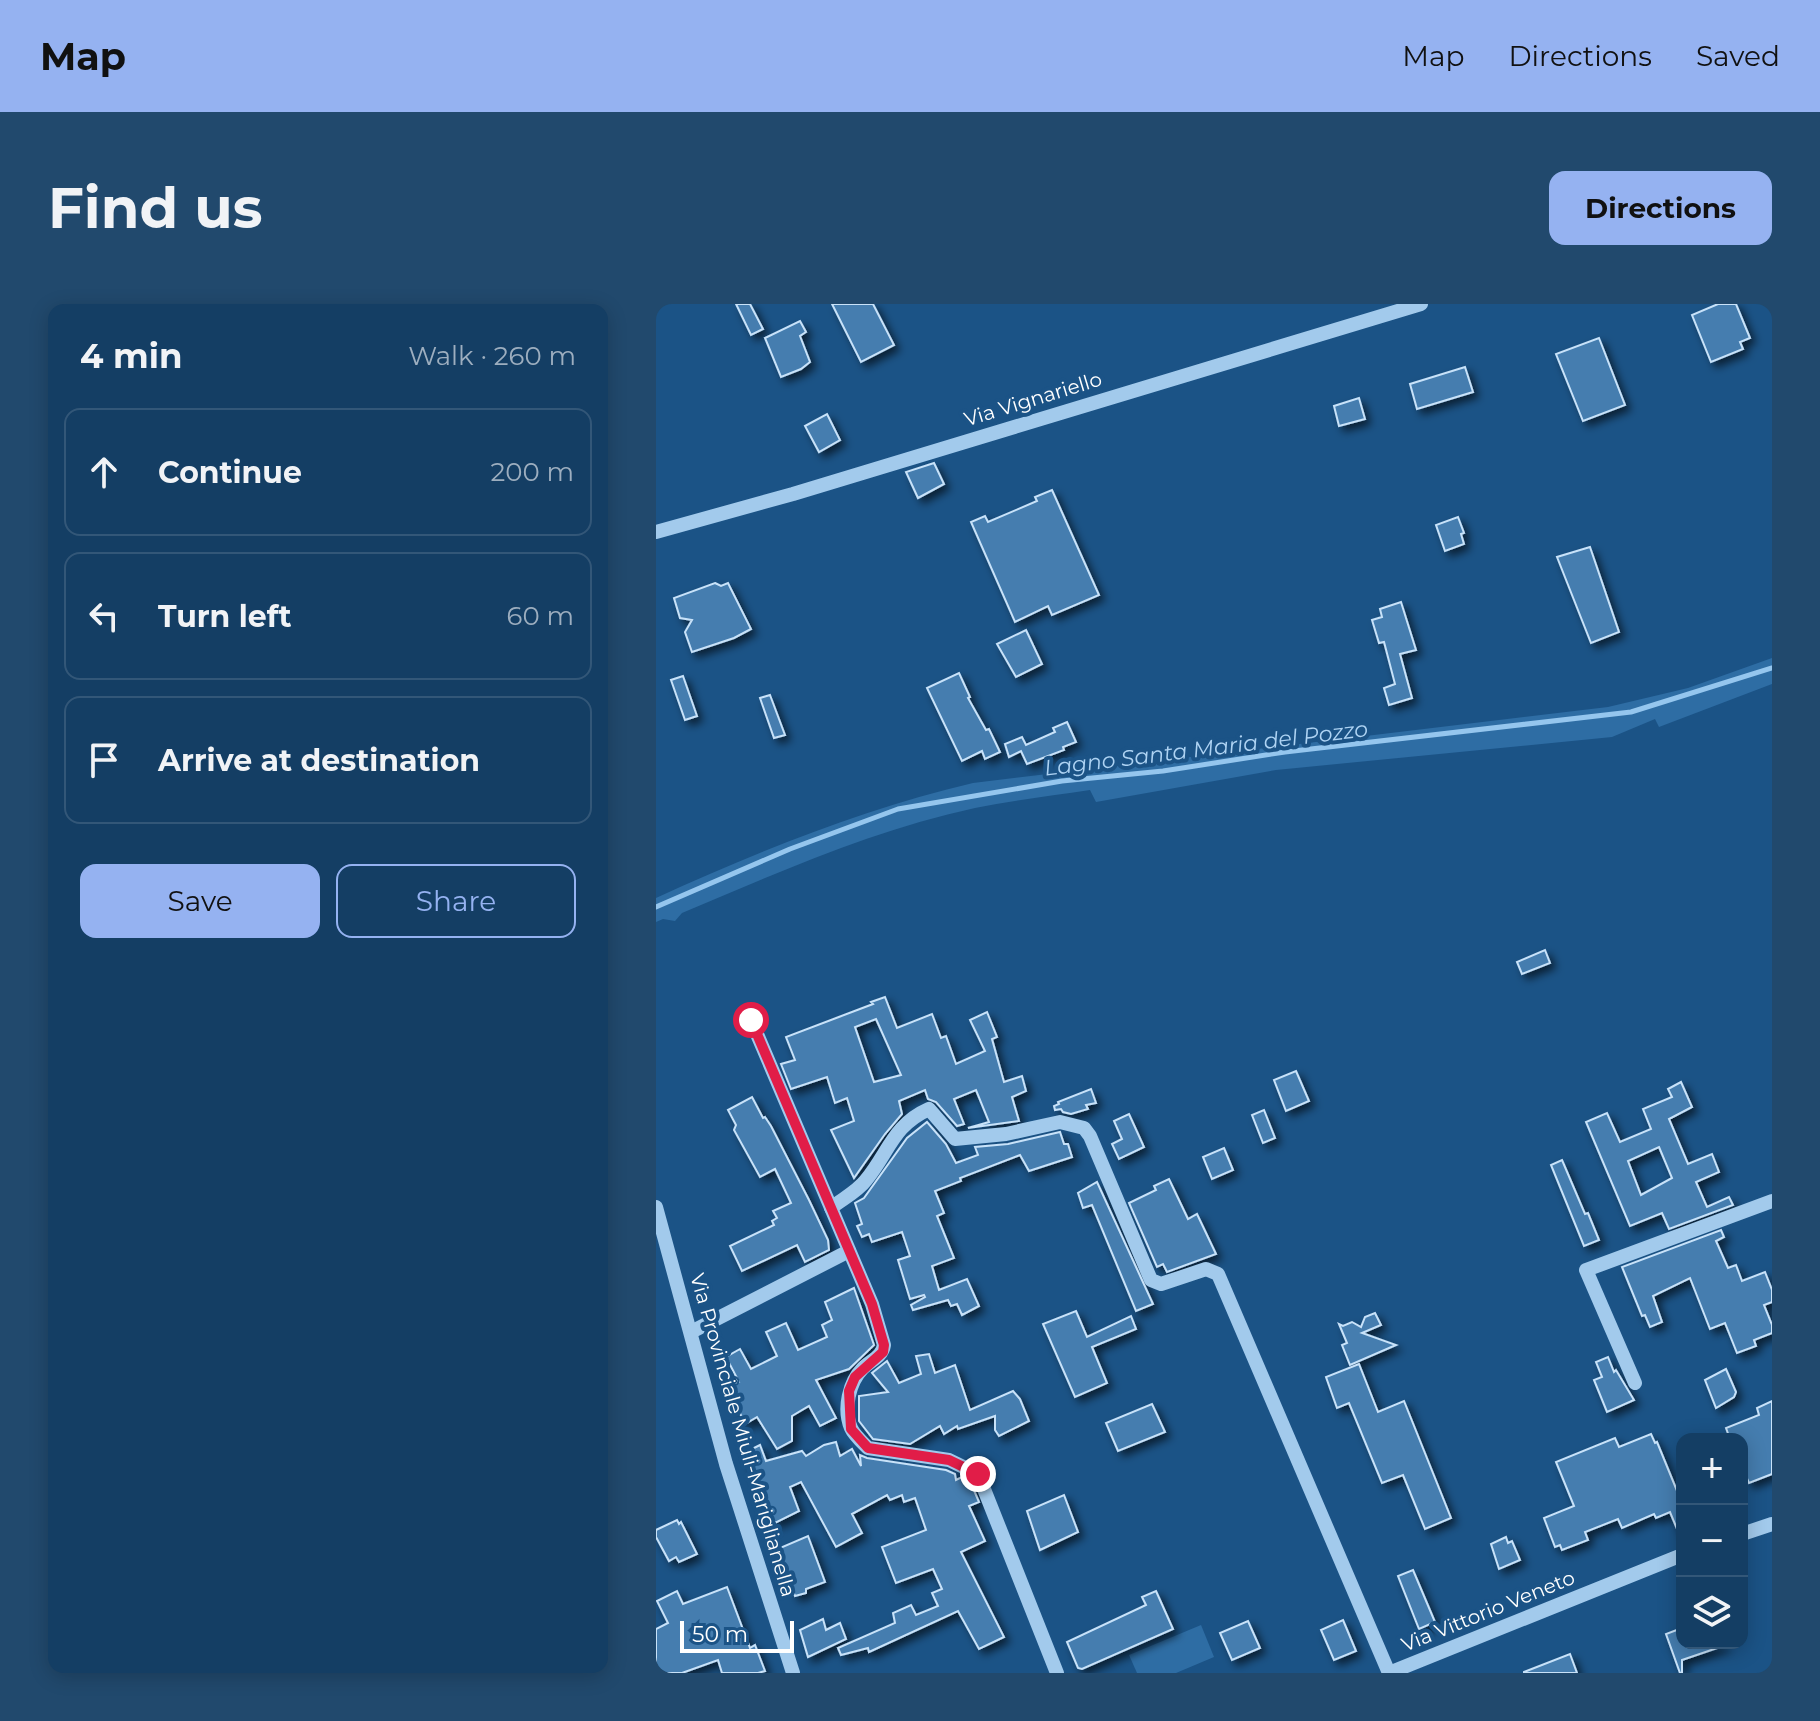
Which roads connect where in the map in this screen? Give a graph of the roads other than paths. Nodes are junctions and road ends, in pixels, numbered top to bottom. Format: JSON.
{"nodes":[{"id":1,"x":1421,"y":304,"type":"edge"},
{"id":2,"x":656,"y":532,"type":"edge"},
{"id":3,"x":751,"y":1020,"type":"dead end"},
{"id":4,"x":1772,"y":1201,"type":"edge"},
{"id":5,"x":656,"y":1207,"type":"edge"},
{"id":6,"x":831,"y":1208,"type":"junction"},
{"id":7,"x":660,"y":1237,"type":"edge"},
{"id":8,"x":849,"y":1251,"type":"junction"},
{"id":9,"x":691,"y":1332,"type":"junction"},
{"id":10,"x":1635,"y":1383,"type":"dead end"},
{"id":11,"x":1772,"y":1524,"type":"edge"},
{"id":12,"x":1748,"y":1532,"type":"edge"},
{"id":13,"x":1676,"y":1557,"type":"edge"},
{"id":14,"x":793,"y":1673,"type":"edge"},
{"id":15,"x":1057,"y":1673,"type":"edge"},
{"id":16,"x":1389,"y":1673,"type":"edge"}],
"edges":[{"from":1,"to":2,"type":"street","name":"Via Vignariello"},
{"from":3,"to":6,"type":"street"},
{"from":4,"to":10,"type":"street"},
{"from":5,"to":7,"type":"street","name":"Via Provinciale Miuli-Mariglianella"},
{"from":6,"to":8,"type":"street"},
{"from":6,"to":16,"type":"street"},
{"from":7,"to":9,"type":"street","name":"Via Provinciale Miuli-Mariglianella"},
{"from":8,"to":9,"type":"street"},
{"from":8,"to":15,"type":"street"},
{"from":9,"to":14,"type":"street","name":"Via Provinciale Miuli-Mariglianella"},
{"from":11,"to":12,"type":"street"},
{"from":13,"to":16,"type":"street","name":"Via Vittorio Veneto"}]}
